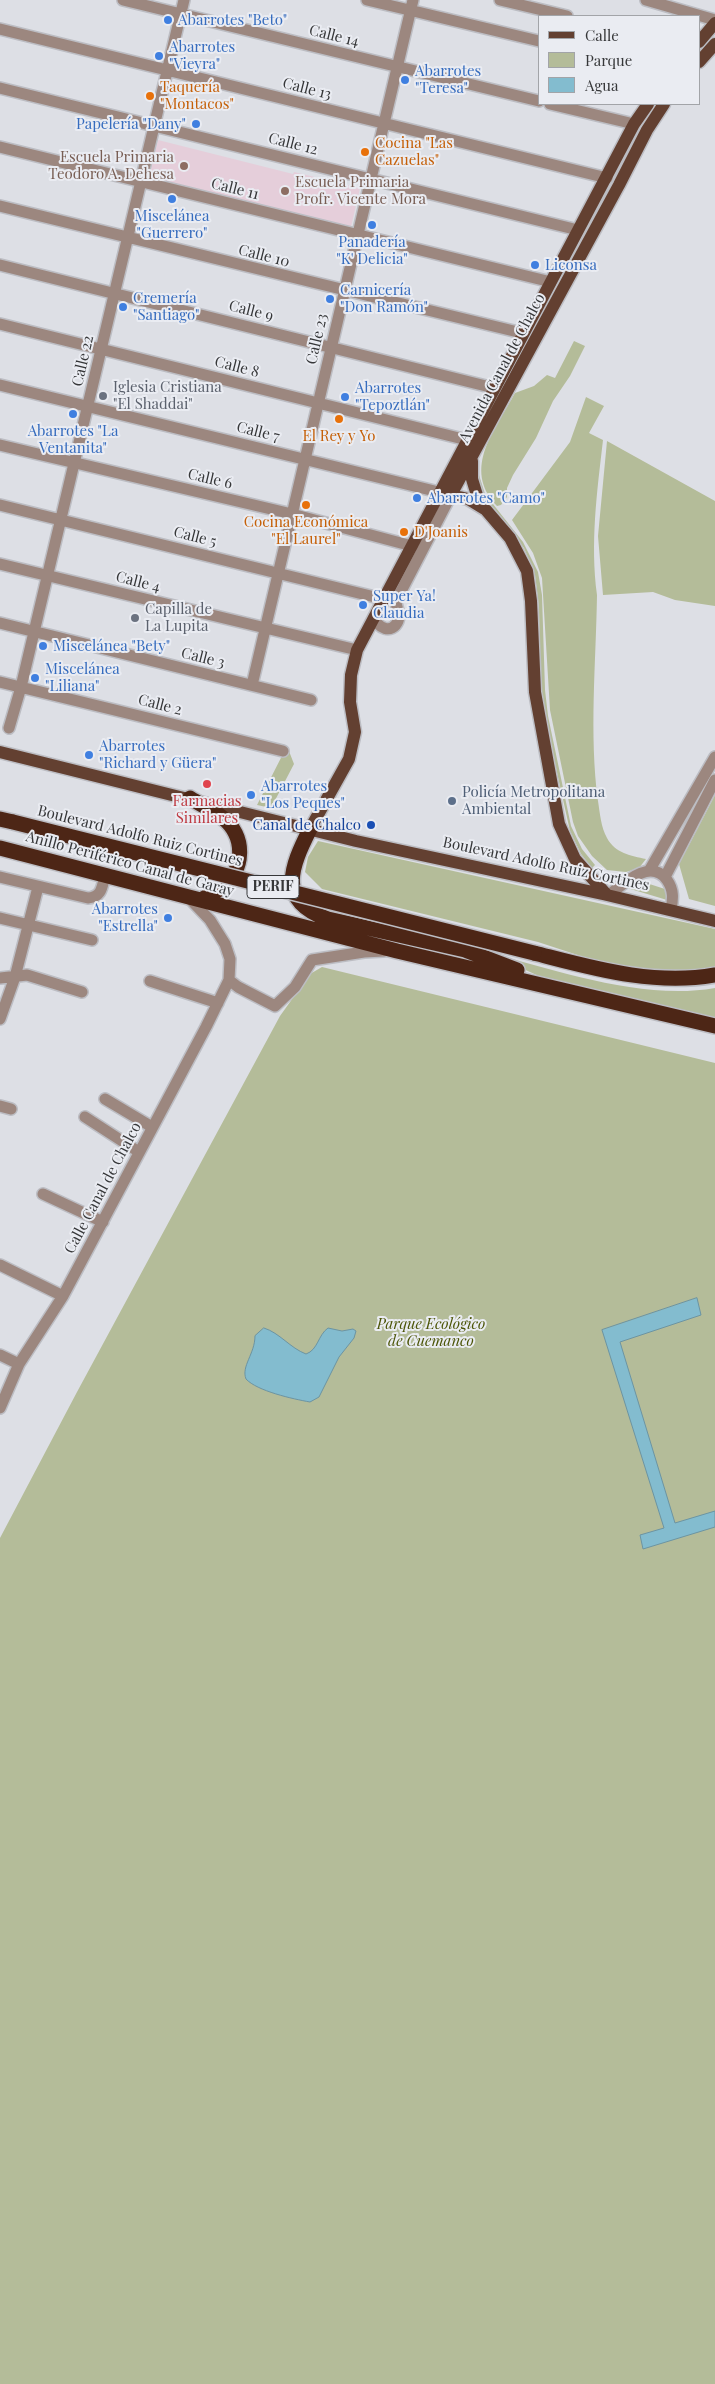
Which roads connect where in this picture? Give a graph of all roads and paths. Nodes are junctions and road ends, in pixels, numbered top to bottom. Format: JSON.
{"nodes":[{"id":1,"x":123,"y":0,"type":"edge"},
{"id":2,"x":184,"y":0,"type":"edge"},
{"id":3,"x":367,"y":0,"type":"edge"},
{"id":4,"x":500,"y":0,"type":"edge"},
{"id":5,"x":646,"y":0,"type":"edge"},
{"id":6,"x":411,"y":5,"type":"edge"},
{"id":7,"x":672,"y":7,"type":"edge"},
{"id":8,"x":180,"y":14,"type":"junction"},
{"id":9,"x":563,"y":15,"type":"edge"},
{"id":10,"x":697,"y":15,"type":"edge"},
{"id":11,"x":700,"y":16,"type":"edge"},
{"id":12,"x":715,"y":21,"type":"edge"},
{"id":13,"x":0,"y":29,"type":"edge"},
{"id":14,"x":538,"y":41,"type":"edge"},
{"id":15,"x":700,"y":41,"type":"edge"},
{"id":16,"x":715,"y":44,"type":"edge"},
{"id":17,"x":700,"y":61,"type":"edge"},
{"id":18,"x":397,"y":67,"type":"junction"},
{"id":19,"x":167,"y":70,"type":"junction"},
{"id":20,"x":0,"y":88,"type":"edge"},
{"id":21,"x":538,"y":101,"type":"edge"},
{"id":22,"x":554,"y":105,"type":"edge"},
{"id":23,"x":647,"y":105,"type":"edge"},
{"id":24,"x":663,"y":105,"type":"edge"},
{"id":25,"x":384,"y":123,"type":"junction"},
{"id":26,"x":634,"y":124,"type":"junction"},
{"id":27,"x":154,"y":126,"type":"junction"},
{"id":28,"x":0,"y":147,"type":"edge"},
{"id":29,"x":607,"y":178,"type":"junction"},
{"id":30,"x":370,"y":179,"type":"junction"},
{"id":31,"x":140,"y":181,"type":"junction"},
{"id":32,"x":0,"y":206,"type":"edge"},
{"id":33,"x":578,"y":230,"type":"junction"},
{"id":34,"x":357,"y":234,"type":"junction"},
{"id":35,"x":127,"y":238,"type":"junction"},
{"id":36,"x":0,"y":265,"type":"edge"},
{"id":37,"x":551,"y":282,"type":"junction"},
{"id":38,"x":344,"y":291,"type":"junction"},
{"id":39,"x":114,"y":293,"type":"junction"},
{"id":40,"x":0,"y":324,"type":"edge"},
{"id":41,"x":522,"y":333,"type":"junction"},
{"id":42,"x":331,"y":347,"type":"junction"},
{"id":43,"x":101,"y":348,"type":"junction"},
{"id":44,"x":0,"y":385,"type":"edge"},
{"id":45,"x":494,"y":388,"type":"junction"},
{"id":46,"x":318,"y":403,"type":"junction"},
{"id":47,"x":87,"y":406,"type":"junction"},
{"id":48,"x":467,"y":440,"type":"junction"},
{"id":49,"x":0,"y":445,"type":"edge"},
{"id":50,"x":305,"y":458,"type":"junction"},
{"id":51,"x":472,"y":460,"type":"junction"},
{"id":52,"x":74,"y":463,"type":"junction"},
{"id":53,"x":446,"y":494,"type":"junction"},
{"id":54,"x":0,"y":505,"type":"edge"},
{"id":55,"x":483,"y":508,"type":"junction"},
{"id":56,"x":292,"y":514,"type":"junction"},
{"id":57,"x":60,"y":520,"type":"junction"},
{"id":58,"x":412,"y":546,"type":"junction"},
{"id":59,"x":0,"y":564,"type":"edge"},
{"id":60,"x":278,"y":573,"type":"junction"},
{"id":61,"x":47,"y":575,"type":"junction"},
{"id":62,"x":383,"y":599,"type":"junction"},
{"id":63,"x":374,"y":617,"type":"junction"},
{"id":64,"x":0,"y":623,"type":"edge"},
{"id":65,"x":265,"y":628,"type":"junction"},
{"id":66,"x":34,"y":632,"type":"junction"},
{"id":67,"x":357,"y":650,"type":"junction"},
{"id":68,"x":0,"y":682,"type":"edge"},
{"id":69,"x":252,"y":685,"type":"junction"},
{"id":70,"x":21,"y":687,"type":"junction"},
{"id":71,"x":311,"y":700,"type":"dead end"},
{"id":72,"x":9,"y":728,"type":"dead end"},
{"id":73,"x":283,"y":751,"type":"dead end"},
{"id":74,"x":0,"y":752,"type":"edge"},
{"id":75,"x":715,"y":757,"type":"edge"},
{"id":76,"x":715,"y":780,"type":"edge"},
{"id":77,"x":190,"y":798,"type":"junction"},
{"id":78,"x":6,"y":820,"type":"edge"},
{"id":79,"x":679,"y":822,"type":"junction"},
{"id":80,"x":690,"y":828,"type":"junction"},
{"id":81,"x":310,"y":829,"type":"junction"},
{"id":82,"x":0,"y":848,"type":"edge"},
{"id":83,"x":649,"y":871,"type":"junction"},
{"id":84,"x":105,"y":875,"type":"junction"},
{"id":85,"x":0,"y":877,"type":"edge"},
{"id":86,"x":665,"y":877,"type":"junction"},
{"id":87,"x":38,"y":887,"type":"junction"},
{"id":88,"x":608,"y":895,"type":"junction"},
{"id":89,"x":194,"y":898,"type":"junction"},
{"id":90,"x":671,"y":910,"type":"junction"},
{"id":91,"x":0,"y":918,"type":"edge"},
{"id":92,"x":715,"y":921,"type":"edge"},
{"id":93,"x":28,"y":924,"type":"junction"},
{"id":94,"x":92,"y":940,"type":"dead end"},
{"id":95,"x":397,"y":951,"type":"junction"},
{"id":96,"x":715,"y":974,"type":"edge"},
{"id":97,"x":14,"y":977,"type":"junction"},
{"id":98,"x":0,"y":978,"type":"edge"},
{"id":99,"x":150,"y":981,"type":"dead end"},
{"id":100,"x":233,"y":983,"type":"junction"},
{"id":101,"x":568,"y":990,"type":"junction"},
{"id":102,"x":82,"y":992,"type":"dead end"},
{"id":103,"x":218,"y":1003,"type":"junction"},
{"id":104,"x":0,"y":1019,"type":"edge"},
{"id":105,"x":715,"y":1026,"type":"edge"},
{"id":106,"x":105,"y":1099,"type":"dead end"},
{"id":107,"x":84,"y":1117,"type":"dead end"},
{"id":108,"x":152,"y":1127,"type":"junction"},
{"id":109,"x":139,"y":1152,"type":"junction"},
{"id":110,"x":43,"y":1194,"type":"dead end"},
{"id":111,"x":102,"y":1222,"type":"junction"},
{"id":112,"x":0,"y":1265,"type":"edge"},
{"id":113,"x":63,"y":1296,"type":"junction"},
{"id":114,"x":0,"y":1355,"type":"edge"},
{"id":115,"x":19,"y":1364,"type":"junction"},
{"id":116,"x":0,"y":1408,"type":"edge"}],
"edges":[{"from":1,"to":8,"type":"street","name":"Calle 14"},
{"from":2,"to":8,"type":"street","name":"Calle 22"},
{"from":3,"to":6,"type":"street"},
{"from":4,"to":9,"type":"street"},
{"from":5,"to":7,"type":"street"},
{"from":6,"to":14,"type":"street"},
{"from":6,"to":18,"type":"street","name":"Calle 23"},
{"from":7,"to":10,"type":"street"},
{"from":8,"to":18,"type":"street","name":"Calle 14"},
{"from":8,"to":19,"type":"street","name":"Calle 22"},
{"from":11,"to":12,"type":"street"},
{"from":12,"to":15,"type":"main road"},
{"from":13,"to":19,"type":"street","name":"Calle 13"},
{"from":16,"to":17,"type":"main road"},
{"from":18,"to":21,"type":"street","name":"Calle 14"},
{"from":18,"to":25,"type":"street","name":"Calle 23"},
{"from":19,"to":25,"type":"street","name":"Calle 13"},
{"from":19,"to":27,"type":"street","name":"Calle 22"},
{"from":20,"to":27,"type":"street","name":"Calle 12"},
{"from":22,"to":26,"type":"street"},
{"from":23,"to":26,"type":"main road","name":"Avenida Canal de Chalco"},
{"from":24,"to":51,"type":"main road","name":"Avenida Canal de Chalco"},
{"from":25,"to":29,"type":"street","name":"Calle 13"},
{"from":25,"to":30,"type":"street","name":"Calle 23"},
{"from":26,"to":29,"type":"main road","name":"Avenida Canal de Chalco"},
{"from":27,"to":30,"type":"street","name":"Calle 12"},
{"from":27,"to":31,"type":"street","name":"Calle 22"},
{"from":28,"to":31,"type":"street","name":"Calle 11"},
{"from":29,"to":33,"type":"main road","name":"Avenida Canal de Chalco"},
{"from":30,"to":33,"type":"street","name":"Calle 12"},
{"from":30,"to":34,"type":"street","name":"Calle 23"},
{"from":31,"to":34,"type":"street","name":"Calle 11"},
{"from":31,"to":35,"type":"street","name":"Calle 22"},
{"from":32,"to":35,"type":"street","name":"Calle 10"},
{"from":33,"to":37,"type":"main road","name":"Avenida Canal de Chalco"},
{"from":34,"to":37,"type":"street","name":"Calle 11"},
{"from":34,"to":38,"type":"street","name":"Calle 23"},
{"from":35,"to":38,"type":"street","name":"Calle 10"},
{"from":35,"to":39,"type":"street","name":"Calle 22"},
{"from":36,"to":39,"type":"street","name":"Calle 9"},
{"from":37,"to":41,"type":"main road","name":"Avenida Canal de Chalco"},
{"from":38,"to":41,"type":"street","name":"Calle 10"},
{"from":38,"to":42,"type":"street","name":"Calle 23"},
{"from":39,"to":42,"type":"street","name":"Calle 9"},
{"from":39,"to":43,"type":"street","name":"Calle 22"},
{"from":40,"to":43,"type":"street","name":"Calle 8"},
{"from":41,"to":45,"type":"main road","name":"Avenida Canal de Chalco"},
{"from":42,"to":45,"type":"street","name":"Calle 9"},
{"from":42,"to":46,"type":"street","name":"Calle 23"},
{"from":43,"to":46,"type":"street","name":"Calle 8"},
{"from":43,"to":47,"type":"street","name":"Calle 22"},
{"from":44,"to":47,"type":"street","name":"Calle 7"},
{"from":45,"to":48,"type":"main road","name":"Avenida Canal de Chalco"},
{"from":46,"to":48,"type":"street","name":"Calle 8"},
{"from":46,"to":50,"type":"street","name":"Calle 23"},
{"from":47,"to":50,"type":"street","name":"Calle 7"},
{"from":47,"to":52,"type":"street","name":"Calle 22"},
{"from":48,"to":53,"type":"main road","name":"Avenida Canal de Chalco"},
{"from":49,"to":52,"type":"street","name":"Calle 6"},
{"from":50,"to":53,"type":"street","name":"Calle 7"},
{"from":50,"to":56,"type":"street","name":"Calle 23"},
{"from":51,"to":53,"type":"main road","name":"Avenida Canal de Chalco"},
{"from":51,"to":55,"type":"main road"},
{"from":52,"to":56,"type":"street","name":"Calle 6"},
{"from":52,"to":57,"type":"street","name":"Calle 22"},
{"from":53,"to":55,"type":"main road"},
{"from":53,"to":58,"type":"main road","name":"Avenida Canal de Chalco"},
{"from":53,"to":63,"type":"street","name":"Avenida Canal de Chalco"},
{"from":54,"to":57,"type":"street","name":"Calle 5"},
{"from":55,"to":88,"type":"main road"},
{"from":56,"to":58,"type":"street","name":"Calle 6"},
{"from":56,"to":60,"type":"street","name":"Calle 23"},
{"from":57,"to":60,"type":"street","name":"Calle 5"},
{"from":57,"to":61,"type":"street","name":"Calle 22"},
{"from":58,"to":62,"type":"main road","name":"Avenida Canal de Chalco"},
{"from":59,"to":61,"type":"street","name":"Calle 4"},
{"from":60,"to":62,"type":"street","name":"Calle 5"},
{"from":60,"to":65,"type":"street","name":"Calle 23"},
{"from":61,"to":65,"type":"street","name":"Calle 4"},
{"from":61,"to":66,"type":"street","name":"Calle 22"},
{"from":62,"to":63,"type":"main road","name":"Avenida Canal de Chalco"},
{"from":63,"to":67,"type":"main road","name":"Avenida Canal de Chalco"},
{"from":64,"to":66,"type":"street","name":"Calle 3"},
{"from":65,"to":67,"type":"street","name":"Calle 4"},
{"from":65,"to":69,"type":"street","name":"Calle 23"},
{"from":66,"to":69,"type":"street","name":"Calle 3"},
{"from":66,"to":70,"type":"street","name":"Calle 22"},
{"from":67,"to":81,"type":"main road","name":"Avenida Canal de Chalco"},
{"from":68,"to":70,"type":"street","name":"Calle 2"},
{"from":69,"to":71,"type":"street","name":"Calle 3"},
{"from":70,"to":72,"type":"street","name":"Calle 22"},
{"from":70,"to":73,"type":"street","name":"Calle 2"},
{"from":74,"to":77,"type":"main road"},
{"from":75,"to":79,"type":"street"},
{"from":76,"to":80,"type":"street"},
{"from":77,"to":81,"type":"main road"},
{"from":77,"to":89,"type":"highway"},
{"from":78,"to":96,"type":"highway","name":"Boulevard Adolfo Ruiz Cortines","number":"PERIF","bridge":true},
{"from":79,"to":80,"type":"street"},
{"from":79,"to":83,"type":"street"},
{"from":80,"to":86,"type":"street"},
{"from":81,"to":88,"type":"main road","name":"Boulevard Adolfo Ruiz Cortines"},
{"from":81,"to":101,"type":"highway"},
{"from":82,"to":84,"type":"highway","name":"Anillo Periférico Canal de Garay","number":"PERIF"},
{"from":83,"to":86,"type":"street"},
{"from":83,"to":88,"type":"street"},
{"from":84,"to":87,"type":"street"},
{"from":84,"to":89,"type":"highway","name":"Anillo Periférico Canal de Garay","number":"PERIF"},
{"from":85,"to":87,"type":"street"},
{"from":86,"to":90,"type":"street"},
{"from":87,"to":93,"type":"street"},
{"from":88,"to":90,"type":"main road","name":"Boulevard Adolfo Ruiz Cortines"},
{"from":89,"to":95,"type":"highway","name":"Anillo Periférico Canal de Garay","number":"PERIF"},
{"from":89,"to":100,"type":"street","name":"Calle Canal de Chalco"},
{"from":90,"to":92,"type":"main road","name":"Boulevard Adolfo Ruiz Cortines"},
{"from":91,"to":93,"type":"street"},
{"from":93,"to":94,"type":"street"},
{"from":93,"to":97,"type":"street"},
{"from":95,"to":100,"type":"street"},
{"from":95,"to":101,"type":"highway","number":"PERIF"},
{"from":97,"to":98,"type":"street"},
{"from":97,"to":102,"type":"street"},
{"from":97,"to":104,"type":"street"},
{"from":99,"to":103,"type":"street"},
{"from":100,"to":103,"type":"street","name":"Calle Canal de Chalco"},
{"from":101,"to":105,"type":"highway","number":"PERIF"},
{"from":103,"to":108,"type":"street","name":"Calle Canal de Chalco"},
{"from":106,"to":108,"type":"street"},
{"from":107,"to":109,"type":"street"},
{"from":108,"to":109,"type":"street","name":"Calle Canal de Chalco"},
{"from":109,"to":111,"type":"street","name":"Calle Canal de Chalco"},
{"from":110,"to":111,"type":"street"},
{"from":111,"to":113,"type":"street","name":"Calle Canal de Chalco"},
{"from":112,"to":113,"type":"street"},
{"from":113,"to":115,"type":"street","name":"Calle Canal de Chalco"},
{"from":114,"to":115,"type":"street"},
{"from":115,"to":116,"type":"street","name":"Calle Canal de Chalco"}]}
